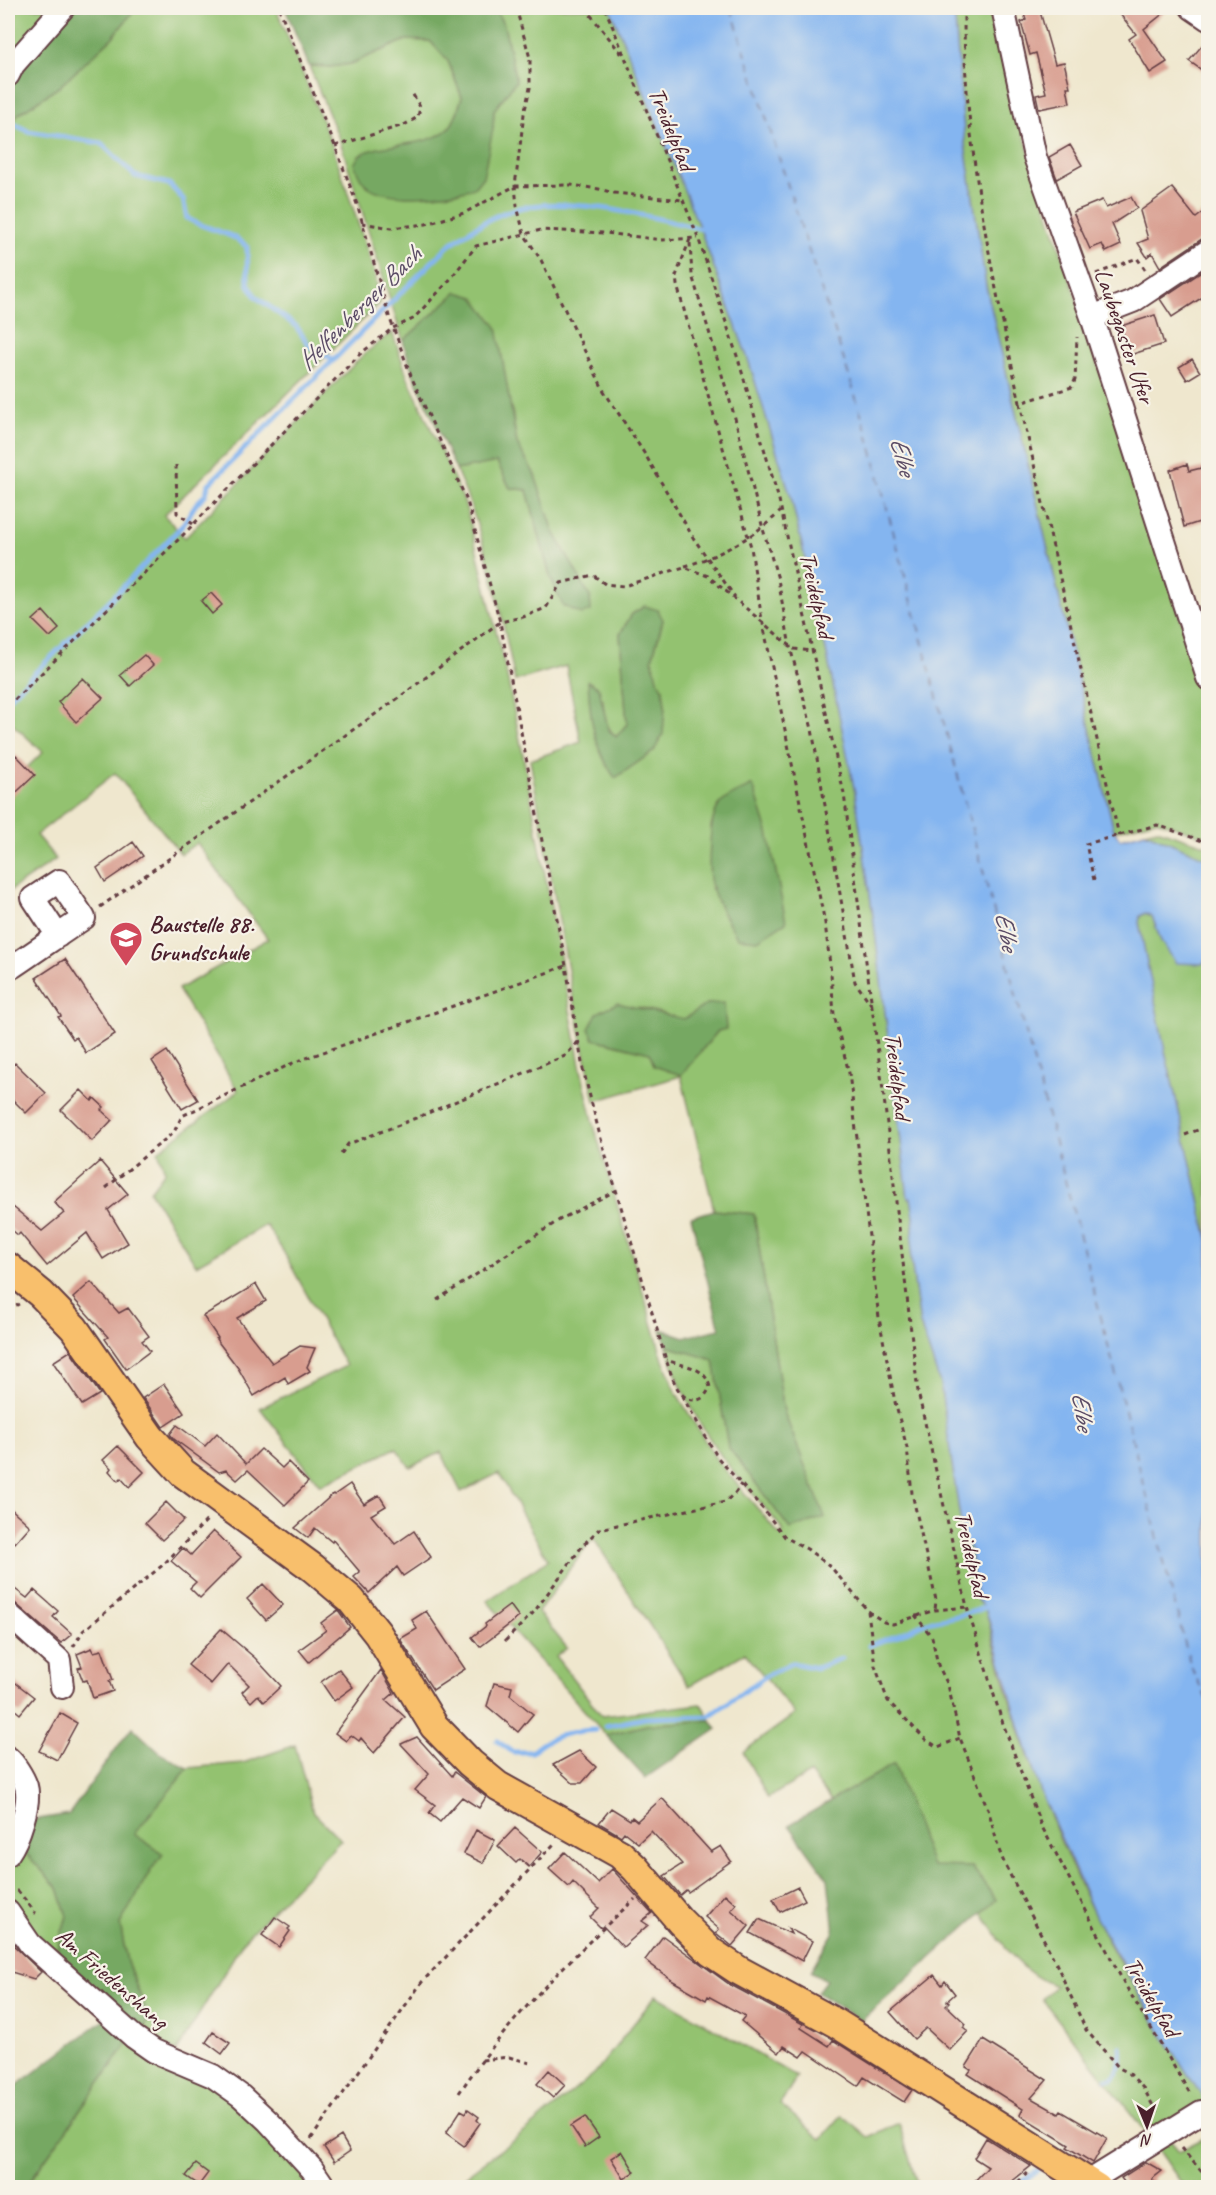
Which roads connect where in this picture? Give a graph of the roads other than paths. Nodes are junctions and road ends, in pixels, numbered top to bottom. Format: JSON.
{"nodes":[{"id":1,"x":63,"y":8,"type":"edge"},
{"id":2,"x":1004,"y":8,"type":"edge"},
{"id":3,"x":1192,"y":8,"type":"edge"},
{"id":4,"x":1209,"y":19,"type":"edge"},
{"id":5,"x":8,"y":75,"type":"edge"},
{"id":6,"x":1209,"y":251,"type":"edge"},
{"id":7,"x":1092,"y":317,"type":"junction"},
{"id":8,"x":1209,"y":678,"type":"edge"},
{"id":9,"x":58,"y":936,"type":"junction"},
{"id":10,"x":8,"y":968,"type":"edge"},
{"id":11,"x":8,"y":1267,"type":"edge"},
{"id":12,"x":8,"y":1614,"type":"edge"},
{"id":13,"x":62,"y":1687,"type":"dead end"},
{"id":14,"x":8,"y":1758,"type":"edge"},
{"id":15,"x":8,"y":1854,"type":"edge"},
{"id":16,"x":8,"y":1912,"type":"edge"},
{"id":17,"x":1200,"y":2113,"type":"road end"},
{"id":18,"x":1092,"y":2185,"type":"edge"},
{"id":19,"x":325,"y":2187,"type":"edge"}],
"edges":[{"from":1,"to":5,"type":"street"},
{"from":2,"to":7,"type":"street","name":"Laubegaster Ufer"},
{"from":3,"to":4,"type":"street"},
{"from":6,"to":7,"type":"street"},
{"from":7,"to":8,"type":"street","name":"Laubegaster Ufer"},
{"from":9,"to":9,"type":"street"},
{"from":9,"to":10,"type":"street"},
{"from":11,"to":18,"type":"main road"},
{"from":12,"to":13,"type":"street"},
{"from":14,"to":15,"type":"street"},
{"from":16,"to":19,"type":"street","name":"Am Friedenshang"},
{"from":17,"to":18,"type":"street"}]}
